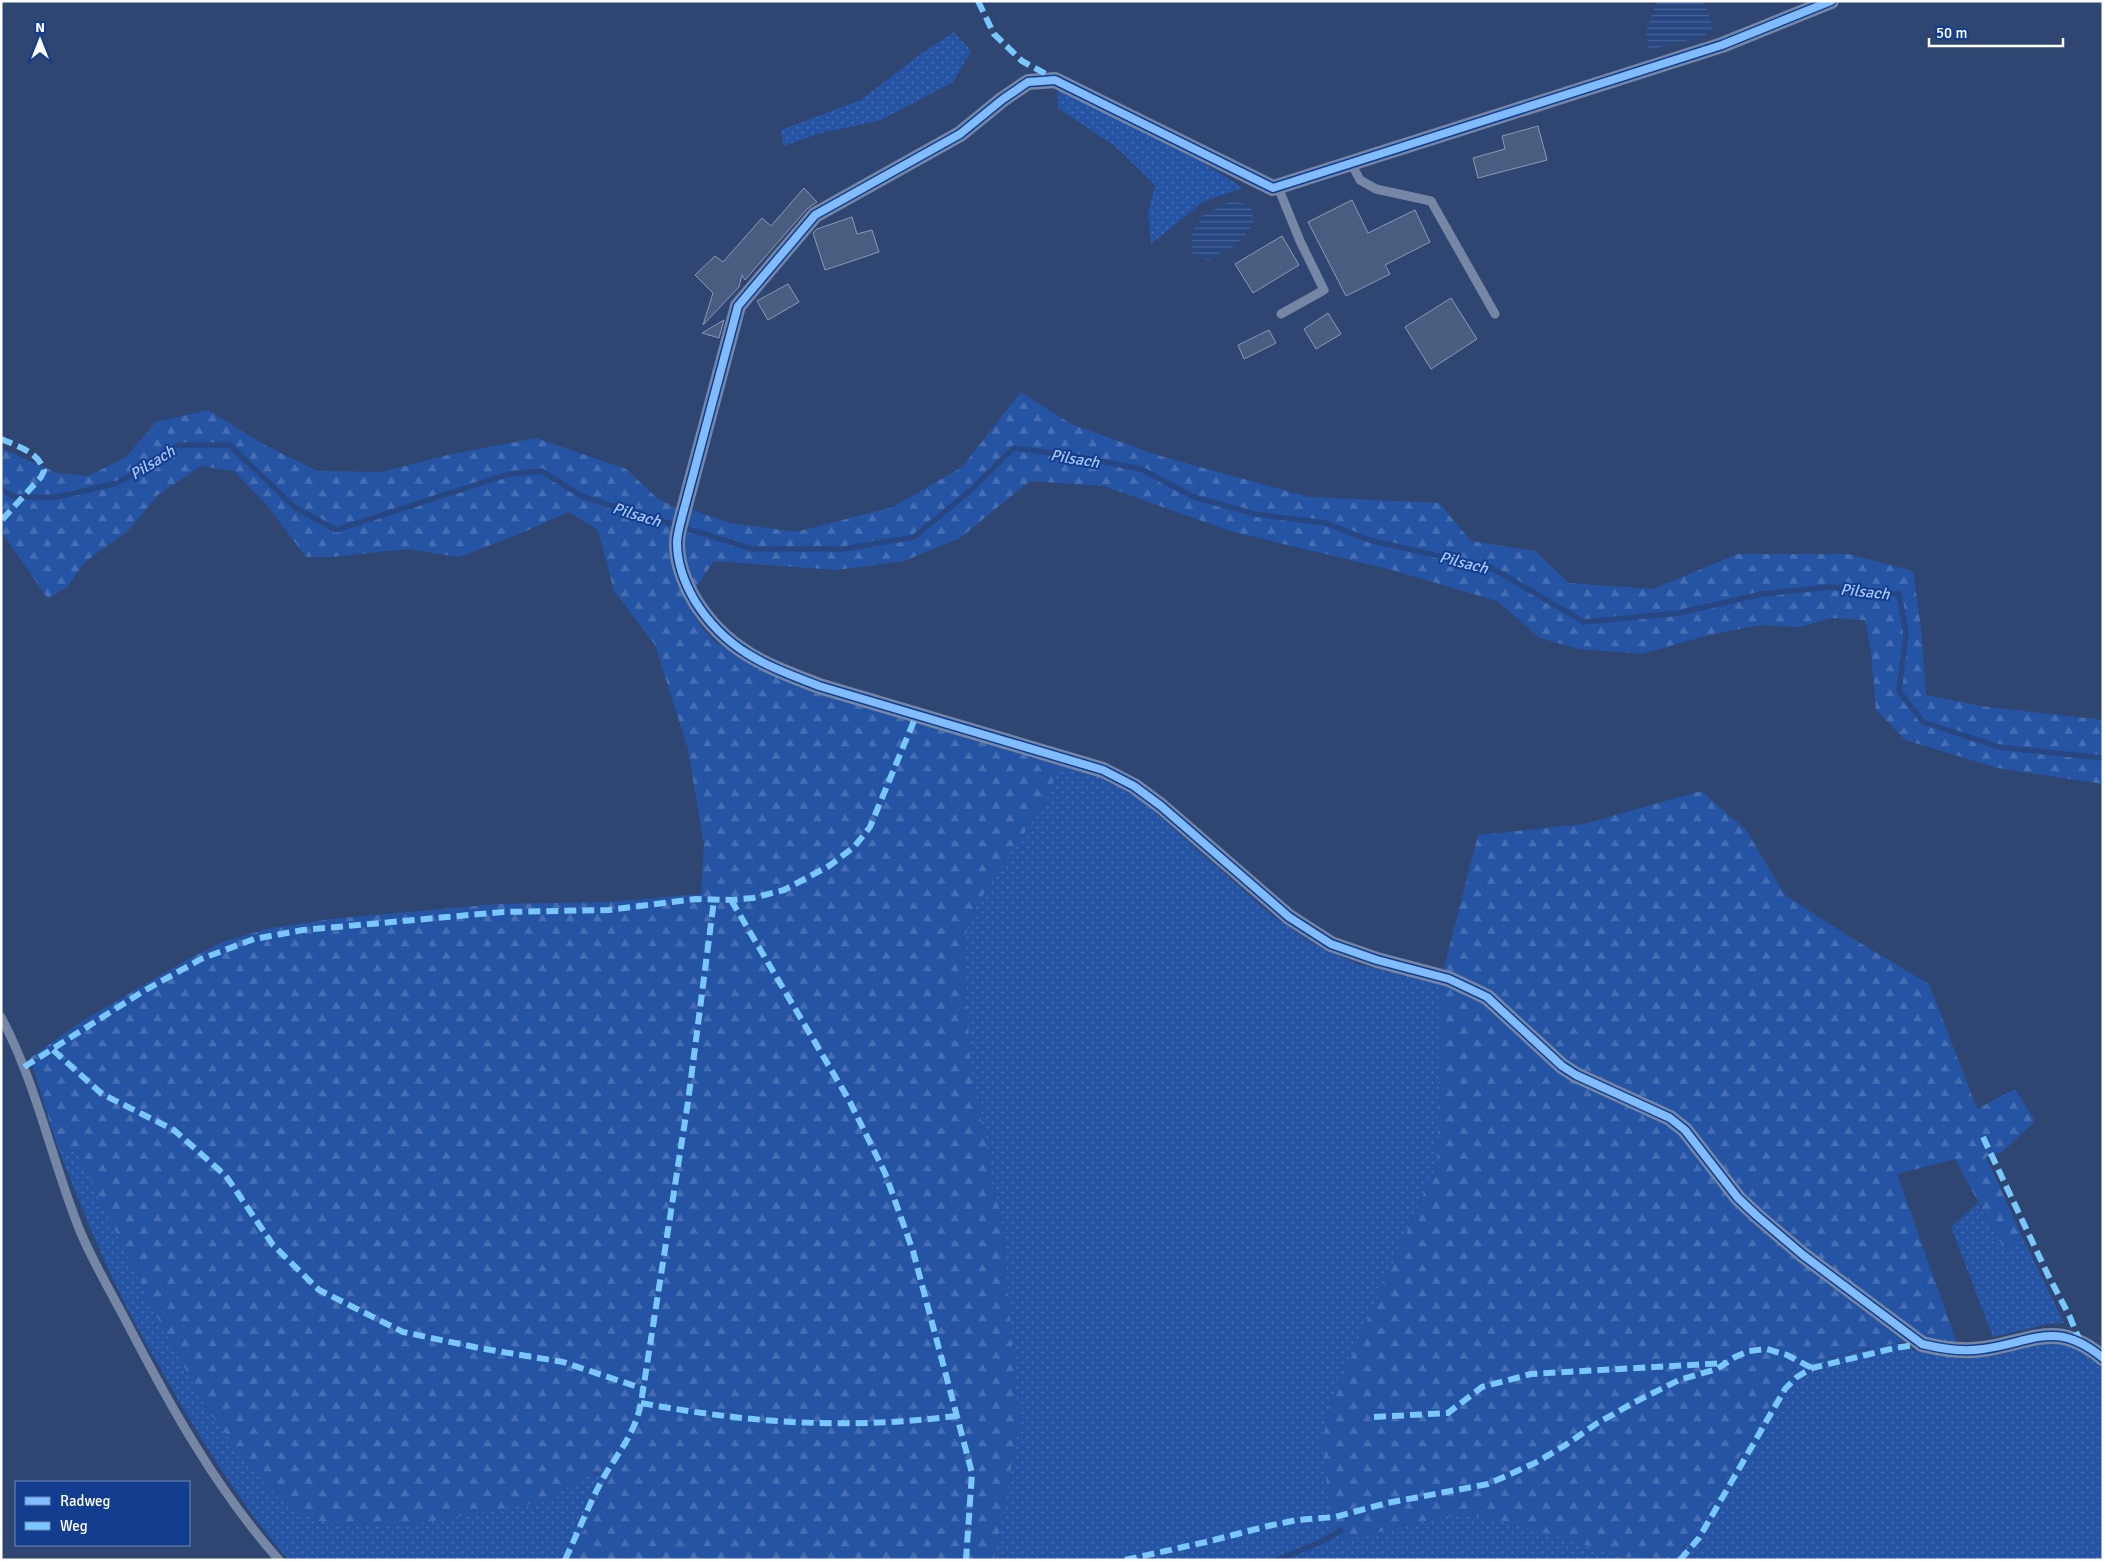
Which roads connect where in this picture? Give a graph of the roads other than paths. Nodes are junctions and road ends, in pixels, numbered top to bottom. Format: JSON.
{"nodes":[{"id":1,"x":1831,"y":1,"type":"edge"},
{"id":2,"x":1351,"y":163,"type":"junction"},
{"id":3,"x":1278,"y":187,"type":"junction"},
{"id":4,"x":1281,"y":314,"type":"dead end"},
{"id":5,"x":1495,"y":314,"type":"dead end"},
{"id":6,"x":1,"y":1017,"type":"edge"},
{"id":7,"x":2103,"y":1358,"type":"edge"},
{"id":8,"x":279,"y":1560,"type":"edge"}],
"edges":[{"from":1,"to":2,"type":"street"},
{"from":2,"to":3,"type":"street"},
{"from":2,"to":5,"type":"lane"},
{"from":3,"to":4,"type":"lane"},
{"from":3,"to":7,"type":"street"},
{"from":6,"to":8,"type":"lane"}]}
